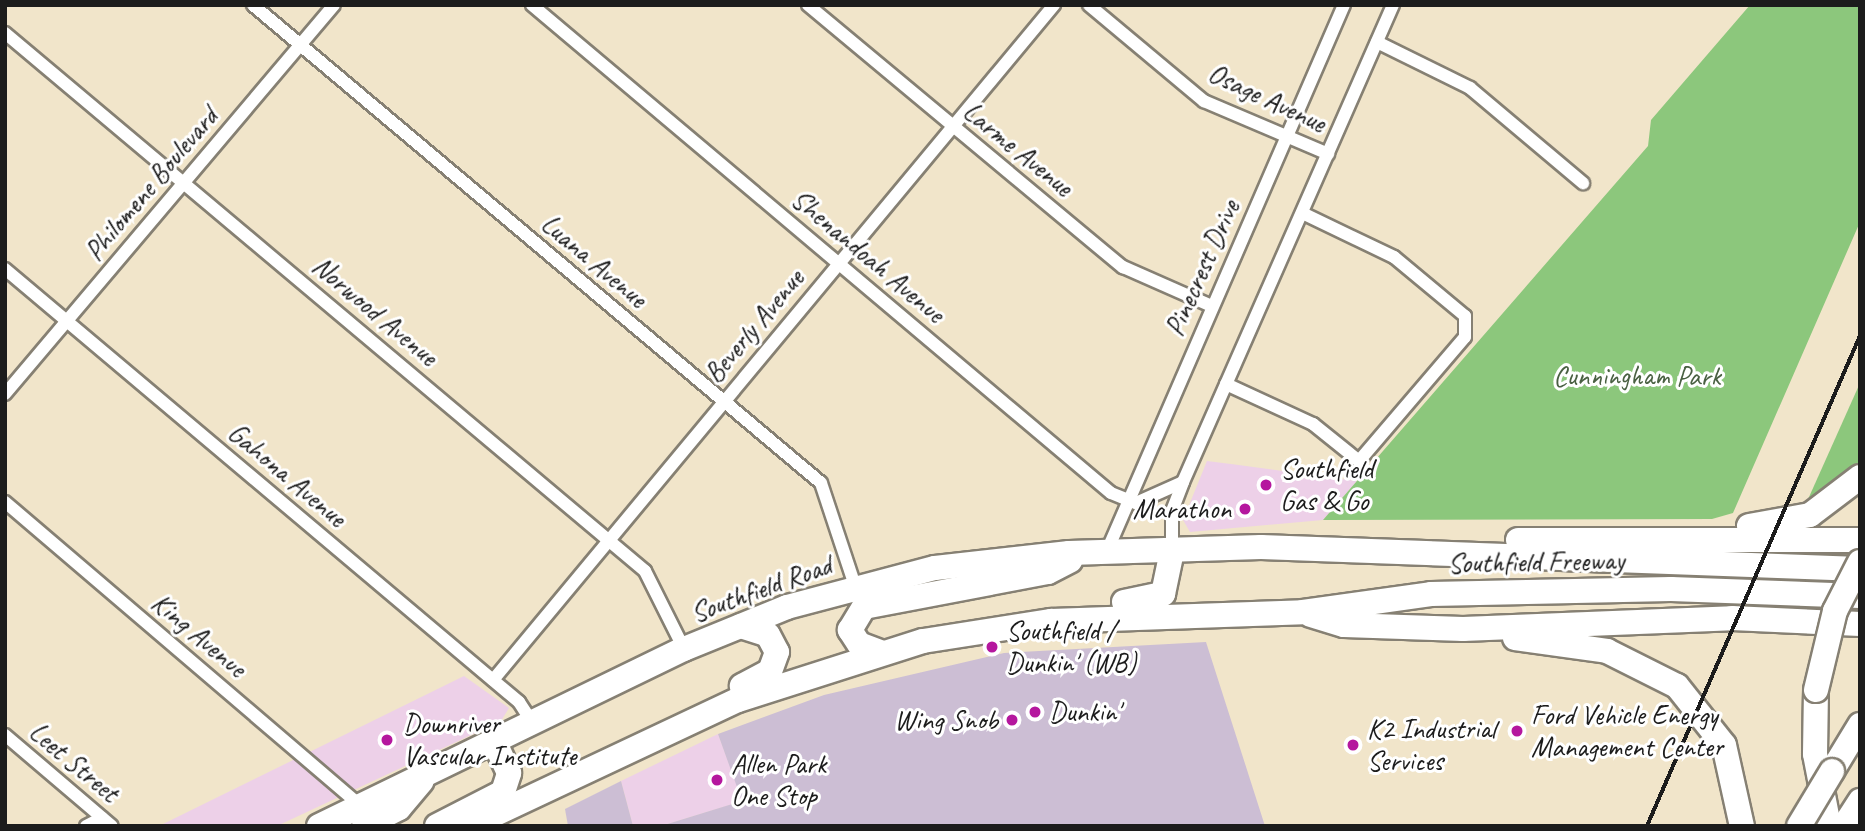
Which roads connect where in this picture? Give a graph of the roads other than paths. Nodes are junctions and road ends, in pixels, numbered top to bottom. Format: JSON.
{"nodes":[{"id":1,"x":253,"y":5,"type":"edge"},
{"id":2,"x":334,"y":5,"type":"edge"},
{"id":3,"x":532,"y":5,"type":"edge"},
{"id":4,"x":808,"y":5,"type":"edge"},
{"id":5,"x":1054,"y":5,"type":"edge"},
{"id":6,"x":1089,"y":5,"type":"edge"},
{"id":7,"x":1344,"y":5,"type":"edge"},
{"id":8,"x":1393,"y":5,"type":"edge"},
{"id":9,"x":5,"y":33,"type":"edge"},
{"id":10,"x":1377,"y":42,"type":"junction"},
{"id":11,"x":300,"y":45,"type":"junction"},
{"id":12,"x":953,"y":127,"type":"junction"},
{"id":13,"x":1286,"y":136,"type":"junction"},
{"id":14,"x":1328,"y":154,"type":"junction"},
{"id":15,"x":184,"y":183,"type":"junction"},
{"id":16,"x":1583,"y":183,"type":"dead end"},
{"id":17,"x":1302,"y":213,"type":"junction"},
{"id":18,"x":839,"y":263,"type":"junction"},
{"id":19,"x":5,"y":270,"type":"edge"},
{"id":20,"x":1212,"y":306,"type":"junction"},
{"id":21,"x":67,"y":321,"type":"junction"},
{"id":22,"x":1226,"y":384,"type":"junction"},
{"id":23,"x":5,"y":394,"type":"edge"},
{"id":24,"x":723,"y":401,"type":"junction"},
{"id":25,"x":1860,"y":477,"type":"edge"},
{"id":26,"x":1183,"y":482,"type":"junction"},
{"id":27,"x":5,"y":502,"type":"edge"},
{"id":28,"x":1126,"y":502,"type":"junction"},
{"id":29,"x":1622,"y":536,"type":"junction"},
{"id":30,"x":608,"y":540,"type":"junction"},
{"id":31,"x":1860,"y":540,"type":"edge"},
{"id":32,"x":1261,"y":547,"type":"junction"},
{"id":33,"x":1172,"y":551,"type":"junction"},
{"id":34,"x":1096,"y":552,"type":"junction"},
{"id":35,"x":1860,"y":562,"type":"edge"},
{"id":36,"x":1860,"y":569,"type":"edge"},
{"id":37,"x":855,"y":586,"type":"junction"},
{"id":38,"x":1860,"y":596,"type":"edge"},
{"id":39,"x":1303,"y":612,"type":"junction"},
{"id":40,"x":1860,"y":624,"type":"edge"},
{"id":41,"x":741,"y":626,"type":"junction"},
{"id":42,"x":1463,"y":629,"type":"junction"},
{"id":43,"x":937,"y":638,"type":"junction"},
{"id":44,"x":684,"y":649,"type":"junction"},
{"id":45,"x":880,"y":652,"type":"junction"},
{"id":46,"x":493,"y":680,"type":"junction"},
{"id":47,"x":532,"y":722,"type":"junction"},
{"id":48,"x":1860,"y":726,"type":"edge"},
{"id":49,"x":5,"y":735,"type":"edge"},
{"id":50,"x":495,"y":743,"type":"junction"},
{"id":51,"x":603,"y":760,"type":"junction"},
{"id":52,"x":1860,"y":801,"type":"edge"},
{"id":53,"x":362,"y":816,"type":"edge"},
{"id":54,"x":107,"y":822,"type":"edge"},
{"id":55,"x":86,"y":826,"type":"edge"},
{"id":56,"x":320,"y":826,"type":"edge"},
{"id":57,"x":437,"y":826,"type":"edge"},
{"id":58,"x":470,"y":826,"type":"edge"},
{"id":59,"x":1742,"y":826,"type":"edge"},
{"id":60,"x":1799,"y":826,"type":"edge"},
{"id":61,"x":1829,"y":826,"type":"edge"},
{"id":62,"x":1844,"y":826,"type":"edge"}],
"edges":[{"from":1,"to":11,"type":"street","name":"Luana Avenue"},
{"from":2,"to":11,"type":"street","name":"Philomene Boulevard"},
{"from":3,"to":18,"type":"street","name":"Shenandoah Avenue"},
{"from":4,"to":12,"type":"street","name":"Larme Avenue"},
{"from":5,"to":12,"type":"street","name":"Beverly Avenue"},
{"from":6,"to":13,"type":"street","name":"Osage Avenue"},
{"from":7,"to":13,"type":"street","name":"Pinecrest Drive"},
{"from":8,"to":10,"type":"street"},
{"from":9,"to":15,"type":"street","name":"Norwood Avenue"},
{"from":10,"to":14,"type":"street"},
{"from":10,"to":16,"type":"street"},
{"from":11,"to":15,"type":"street","name":"Philomene Boulevard"},
{"from":11,"to":24,"type":"street","name":"Luana Avenue"},
{"from":12,"to":18,"type":"street","name":"Beverly Avenue"},
{"from":12,"to":20,"type":"street","name":"Larme Avenue"},
{"from":13,"to":14,"type":"street","name":"Osage Avenue"},
{"from":13,"to":20,"type":"street","name":"Pinecrest Drive"},
{"from":14,"to":17,"type":"street"},
{"from":15,"to":21,"type":"street","name":"Philomene Boulevard"},
{"from":15,"to":30,"type":"street","name":"Norwood Avenue"},
{"from":17,"to":22,"type":"street"},
{"from":17,"to":22,"type":"street"},
{"from":18,"to":24,"type":"street","name":"Beverly Avenue"},
{"from":18,"to":28,"type":"street","name":"Shenandoah Avenue"},
{"from":19,"to":21,"type":"street","name":"Gahona Avenue"},
{"from":20,"to":28,"type":"street","name":"Pinecrest Drive"},
{"from":21,"to":23,"type":"street","name":"Philomene Boulevard"},
{"from":21,"to":46,"type":"street","name":"Gahona Avenue"},
{"from":22,"to":26,"type":"street"},
{"from":24,"to":30,"type":"street","name":"Beverly Avenue"},
{"from":24,"to":37,"type":"street","name":"Luana Avenue"},
{"from":25,"to":29,"type":"highway"},
{"from":26,"to":28,"type":"street"},
{"from":26,"to":33,"type":"street"},
{"from":27,"to":53,"type":"street","name":"King Avenue"},
{"from":28,"to":34,"type":"street","name":"Pinecrest Drive"},
{"from":29,"to":31,"type":"highway"},
{"from":29,"to":32,"type":"highway"},
{"from":30,"to":44,"type":"street","name":"Norwood Avenue"},
{"from":30,"to":46,"type":"street","name":"Beverly Avenue"},
{"from":32,"to":33,"type":"highway","name":"Southfield Road"},
{"from":32,"to":36,"type":"highway","name":"Southfield Freeway"},
{"from":33,"to":34,"type":"highway","name":"Southfield Road"},
{"from":33,"to":43,"type":"highway"},
{"from":34,"to":37,"type":"highway","name":"Southfield Road"},
{"from":34,"to":45,"type":"highway"},
{"from":35,"to":61,"type":"highway","bridge":true},
{"from":37,"to":41,"type":"highway","name":"Southfield Road"},
{"from":38,"to":39,"type":"highway","name":"Southfield Freeway"},
{"from":39,"to":42,"type":"highway"},
{"from":39,"to":43,"type":"highway","name":"Southfield Freeway"},
{"from":40,"to":42,"type":"highway"},
{"from":41,"to":44,"type":"highway","name":"Southfield Road"},
{"from":41,"to":51,"type":"highway"},
{"from":42,"to":59,"type":"highway"},
{"from":43,"to":45,"type":"highway"},
{"from":44,"to":47,"type":"highway","name":"Southfield Road"},
{"from":45,"to":51,"type":"highway"},
{"from":46,"to":47,"type":"street","name":"Gahona Avenue"},
{"from":47,"to":50,"type":"highway","name":"Southfield Road"},
{"from":48,"to":60,"type":"highway","bridge":true},
{"from":49,"to":54,"type":"street","name":"Leet Street"},
{"from":50,"to":53,"type":"highway","name":"Southfield Road"},
{"from":50,"to":57,"type":"highway"},
{"from":51,"to":58,"type":"highway"},
{"from":52,"to":62,"type":"highway"},
{"from":53,"to":56,"type":"highway","name":"Southfield Road"},
{"from":54,"to":55,"type":"street"}]}
